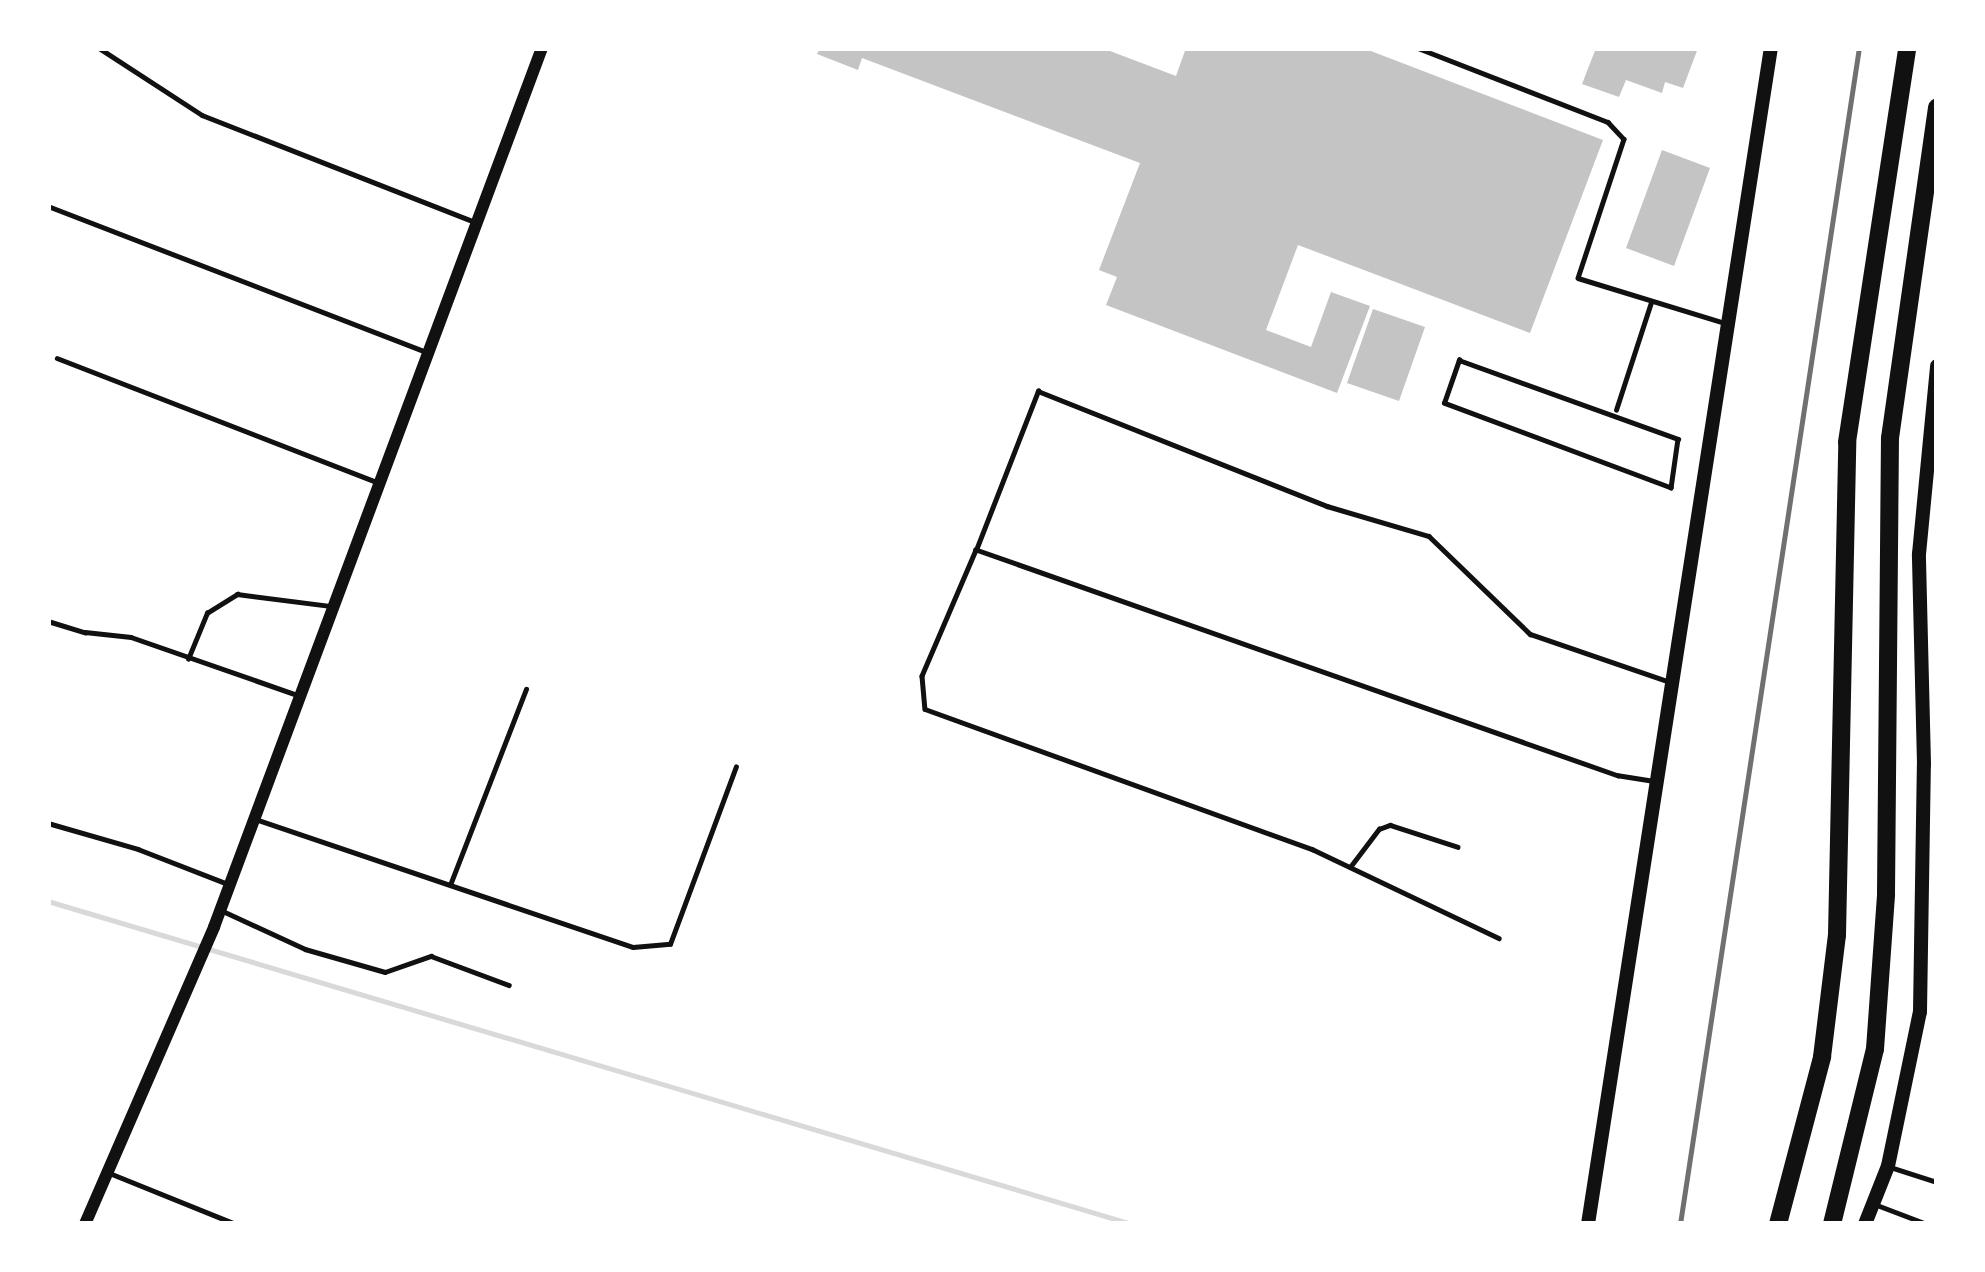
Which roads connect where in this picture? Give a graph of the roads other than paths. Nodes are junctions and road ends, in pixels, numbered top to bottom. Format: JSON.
{"nodes":[{"id":1,"x":99,"y":48,"type":"edge"},
{"id":2,"x":1418,"y":48,"type":"edge"},
{"id":3,"x":1771,"y":48,"type":"edge"},
{"id":4,"x":1906,"y":48,"type":"edge"},
{"id":5,"x":539,"y":49,"type":"edge"},
{"id":6,"x":1937,"y":107,"type":"edge"},
{"id":7,"x":48,"y":206,"type":"edge"},
{"id":8,"x":478,"y":223,"type":"junction"},
{"id":9,"x":1652,"y":302,"type":"junction"},
{"id":10,"x":1728,"y":324,"type":"junction"},
{"id":11,"x":428,"y":353,"type":"junction"},
{"id":12,"x":57,"y":358,"type":"dead end"},
{"id":13,"x":1937,"y":366,"type":"edge"},
{"id":14,"x":1615,"y":413,"type":"junction"},
{"id":15,"x":1933,"y":419,"type":"edge"},
{"id":16,"x":380,"y":483,"type":"junction"},
{"id":17,"x":976,"y":550,"type":"junction"},
{"id":18,"x":334,"y":607,"type":"junction"},
{"id":19,"x":48,"y":621,"type":"edge"},
{"id":20,"x":188,"y":659,"type":"junction"},
{"id":21,"x":1675,"y":684,"type":"junction"},
{"id":22,"x":526,"y":689,"type":"dead end"},
{"id":23,"x":300,"y":696,"type":"junction"},
{"id":24,"x":736,"y":767,"type":"dead end"},
{"id":25,"x":1930,"y":767,"type":"edge"},
{"id":26,"x":1656,"y":782,"type":"junction"},
{"id":27,"x":255,"y":819,"type":"junction"},
{"id":28,"x":48,"y":824,"type":"edge"},
{"id":29,"x":1458,"y":848,"type":"dead end"},
{"id":30,"x":1350,"y":867,"type":"junction"},
{"id":31,"x":230,"y":885,"type":"junction"},
{"id":32,"x":450,"y":886,"type":"junction"},
{"id":33,"x":220,"y":909,"type":"junction"},
{"id":34,"x":1498,"y":938,"type":"dead end"},
{"id":35,"x":509,"y":985,"type":"dead end"},
{"id":36,"x":1888,"y":1166,"type":"junction"},
{"id":37,"x":107,"y":1172,"type":"junction"},
{"id":38,"x":1937,"y":1181,"type":"edge"},
{"id":39,"x":1873,"y":1203,"type":"junction"},
{"id":40,"x":85,"y":1224,"type":"edge"},
{"id":41,"x":236,"y":1224,"type":"edge"},
{"id":42,"x":1588,"y":1224,"type":"edge"},
{"id":43,"x":1778,"y":1224,"type":"edge"},
{"id":44,"x":1832,"y":1224,"type":"edge"},
{"id":45,"x":1865,"y":1224,"type":"edge"},
{"id":46,"x":1928,"y":1224,"type":"edge"}],
"edges":[{"from":1,"to":8,"type":"lane"},
{"from":2,"to":9,"type":"lane"},
{"from":3,"to":10,"type":"main road"},
{"from":4,"to":43,"type":"highway"},
{"from":5,"to":8,"type":"street"},
{"from":6,"to":44,"type":"highway"},
{"from":7,"to":11,"type":"lane"},
{"from":8,"to":11,"type":"street"},
{"from":9,"to":10,"type":"lane"},
{"from":9,"to":14,"type":"lane"},
{"from":10,"to":21,"type":"main road"},
{"from":11,"to":16,"type":"street"},
{"from":12,"to":16,"type":"lane"},
{"from":13,"to":15,"type":"main road"},
{"from":14,"to":14,"type":"lane"},
{"from":15,"to":25,"type":"main road"},
{"from":16,"to":18,"type":"street"},
{"from":17,"to":21,"type":"lane"},
{"from":17,"to":26,"type":"lane"},
{"from":17,"to":30,"type":"lane"},
{"from":18,"to":20,"type":"lane"},
{"from":18,"to":23,"type":"street"},
{"from":19,"to":20,"type":"lane"},
{"from":20,"to":23,"type":"lane"},
{"from":21,"to":26,"type":"main road"},
{"from":22,"to":32,"type":"lane"},
{"from":23,"to":27,"type":"street"},
{"from":24,"to":32,"type":"lane"},
{"from":25,"to":36,"type":"main road"},
{"from":26,"to":42,"type":"main road"},
{"from":27,"to":31,"type":"street"},
{"from":27,"to":32,"type":"lane"},
{"from":28,"to":31,"type":"lane"},
{"from":29,"to":30,"type":"lane"},
{"from":30,"to":34,"type":"lane"},
{"from":31,"to":33,"type":"street"},
{"from":33,"to":35,"type":"lane"},
{"from":33,"to":37,"type":"street"},
{"from":36,"to":38,"type":"lane"},
{"from":36,"to":39,"type":"main road"},
{"from":37,"to":40,"type":"street"},
{"from":37,"to":41,"type":"lane"},
{"from":39,"to":45,"type":"main road"},
{"from":39,"to":46,"type":"lane"}]}
